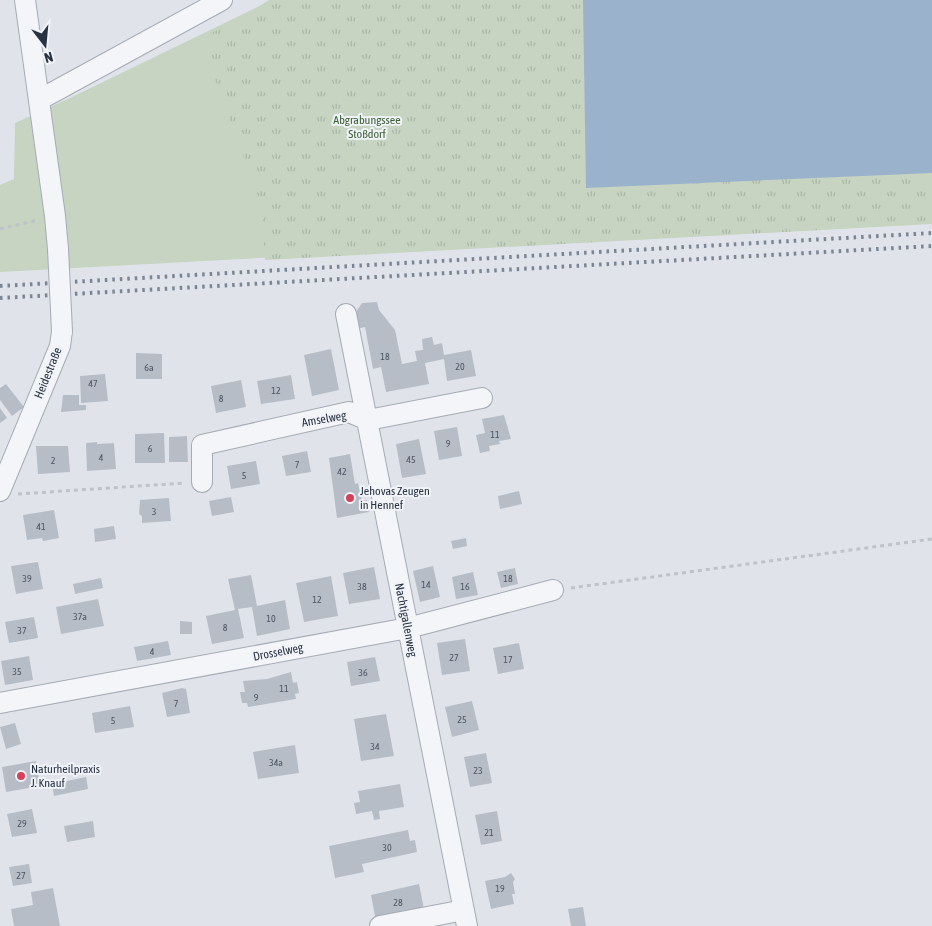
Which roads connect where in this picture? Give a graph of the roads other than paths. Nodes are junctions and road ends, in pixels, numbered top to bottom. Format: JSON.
{"nodes":[{"id":1,"x":25,"y":0,"type":"edge"},
{"id":2,"x":222,"y":0,"type":"edge"},
{"id":3,"x":39,"y":100,"type":"junction"},
{"id":4,"x":346,"y":314,"type":"dead end"},
{"id":5,"x":482,"y":398,"type":"dead end"},
{"id":6,"x":368,"y":420,"type":"junction"},
{"id":7,"x":202,"y":482,"type":"road end"},
{"id":8,"x":7,"y":493,"type":"edge"},
{"id":9,"x":553,"y":590,"type":"road end"},
{"id":10,"x":408,"y":628,"type":"junction"},
{"id":11,"x":0,"y":703,"type":"edge"},
{"id":12,"x":466,"y":918,"type":"edge"},
{"id":13,"x":380,"y":926,"type":"edge"}],
"edges":[{"from":1,"to":3,"type":"street","name":"Heidestraße"},
{"from":2,"to":3,"type":"street"},
{"from":3,"to":8,"type":"street","name":"Heidestraße","bridge":true},
{"from":4,"to":6,"type":"street","name":"Nachtigallenweg"},
{"from":5,"to":6,"type":"street","name":"Amselweg"},
{"from":6,"to":7,"type":"street","name":"Amselweg"},
{"from":6,"to":10,"type":"street","name":"Nachtigallenweg"},
{"from":9,"to":10,"type":"street","name":"Drosselweg"},
{"from":10,"to":11,"type":"street","name":"Drosselweg"},
{"from":10,"to":12,"type":"street","name":"Nachtigallenweg"},
{"from":12,"to":13,"type":"street"}]}
